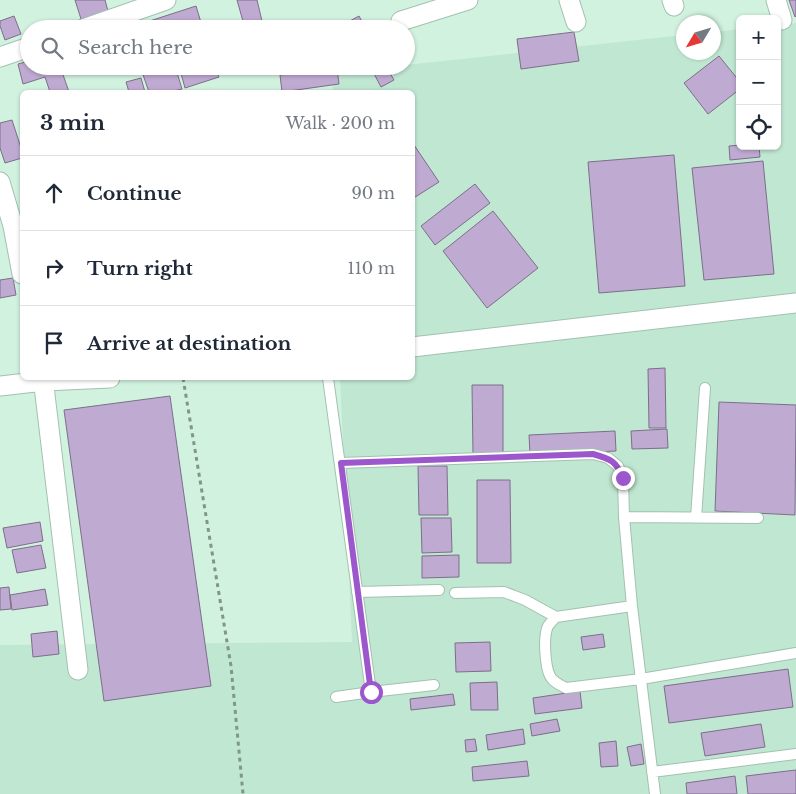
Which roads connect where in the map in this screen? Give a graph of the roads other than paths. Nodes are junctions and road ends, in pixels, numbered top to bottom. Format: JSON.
{"nodes":[{"id":1,"x":166,"y":0,"type":"edge"},
{"id":2,"x":468,"y":0,"type":"edge"},
{"id":3,"x":569,"y":0,"type":"edge"},
{"id":4,"x":776,"y":0,"type":"edge"},
{"id":5,"x":109,"y":20,"type":"edge"},
{"id":6,"x":404,"y":20,"type":"edge"},
{"id":7,"x":782,"y":20,"type":"dead end"},
{"id":8,"x":576,"y":22,"type":"dead end"},
{"id":9,"x":20,"y":50,"type":"edge"},
{"id":10,"x":0,"y":57,"type":"edge"},
{"id":11,"x":0,"y":182,"type":"edge"},
{"id":12,"x":20,"y":263,"type":"edge"},
{"id":13,"x":796,"y":303,"type":"edge"},
{"id":14,"x":415,"y":347,"type":"edge"},
{"id":15,"x":37,"y":380,"type":"edge"},
{"id":16,"x":43,"y":380,"type":"edge"},
{"id":17,"x":328,"y":380,"type":"edge"},
{"id":18,"x":0,"y":386,"type":"edge"},
{"id":19,"x":705,"y":388,"type":"dead end"},
{"id":20,"x":341,"y":463,"type":"junction"},
{"id":21,"x":624,"y":517,"type":"junction"},
{"id":22,"x":696,"y":518,"type":"junction"},
{"id":23,"x":758,"y":518,"type":"dead end"},
{"id":24,"x":439,"y":590,"type":"dead end"},
{"id":25,"x":357,"y":592,"type":"junction"},
{"id":26,"x":455,"y":593,"type":"dead end"},
{"id":27,"x":632,"y":606,"type":"junction"},
{"id":28,"x":556,"y":617,"type":"junction"},
{"id":29,"x":796,"y":653,"type":"edge"},
{"id":30,"x":78,"y":670,"type":"dead end"},
{"id":31,"x":640,"y":678,"type":"junction"},
{"id":32,"x":434,"y":685,"type":"dead end"},
{"id":33,"x":371,"y":692,"type":"junction"},
{"id":34,"x":336,"y":698,"type":"dead end"},
{"id":35,"x":796,"y":754,"type":"edge"},
{"id":36,"x":652,"y":772,"type":"junction"},
{"id":37,"x":654,"y":794,"type":"edge"}],
"edges":[{"from":1,"to":5,"type":"street"},
{"from":2,"to":6,"type":"street"},
{"from":3,"to":8,"type":"street"},
{"from":4,"to":7,"type":"street"},
{"from":9,"to":10,"type":"street"},
{"from":11,"to":12,"type":"street"},
{"from":13,"to":14,"type":"street"},
{"from":15,"to":18,"type":"street"},
{"from":16,"to":30,"type":"street"},
{"from":17,"to":20,"type":"lane"},
{"from":19,"to":22,"type":"lane"},
{"from":20,"to":21,"type":"lane"},
{"from":20,"to":25,"type":"lane"},
{"from":21,"to":22,"type":"lane"},
{"from":21,"to":27,"type":"lane"},
{"from":22,"to":23,"type":"lane"},
{"from":24,"to":25,"type":"lane"},
{"from":25,"to":33,"type":"lane"},
{"from":26,"to":28,"type":"lane"},
{"from":27,"to":28,"type":"lane"},
{"from":27,"to":31,"type":"lane"},
{"from":28,"to":31,"type":"lane"},
{"from":29,"to":31,"type":"lane"},
{"from":31,"to":36,"type":"lane"},
{"from":32,"to":33,"type":"lane"},
{"from":33,"to":34,"type":"lane"},
{"from":35,"to":36,"type":"lane"},
{"from":36,"to":37,"type":"lane"}]}
